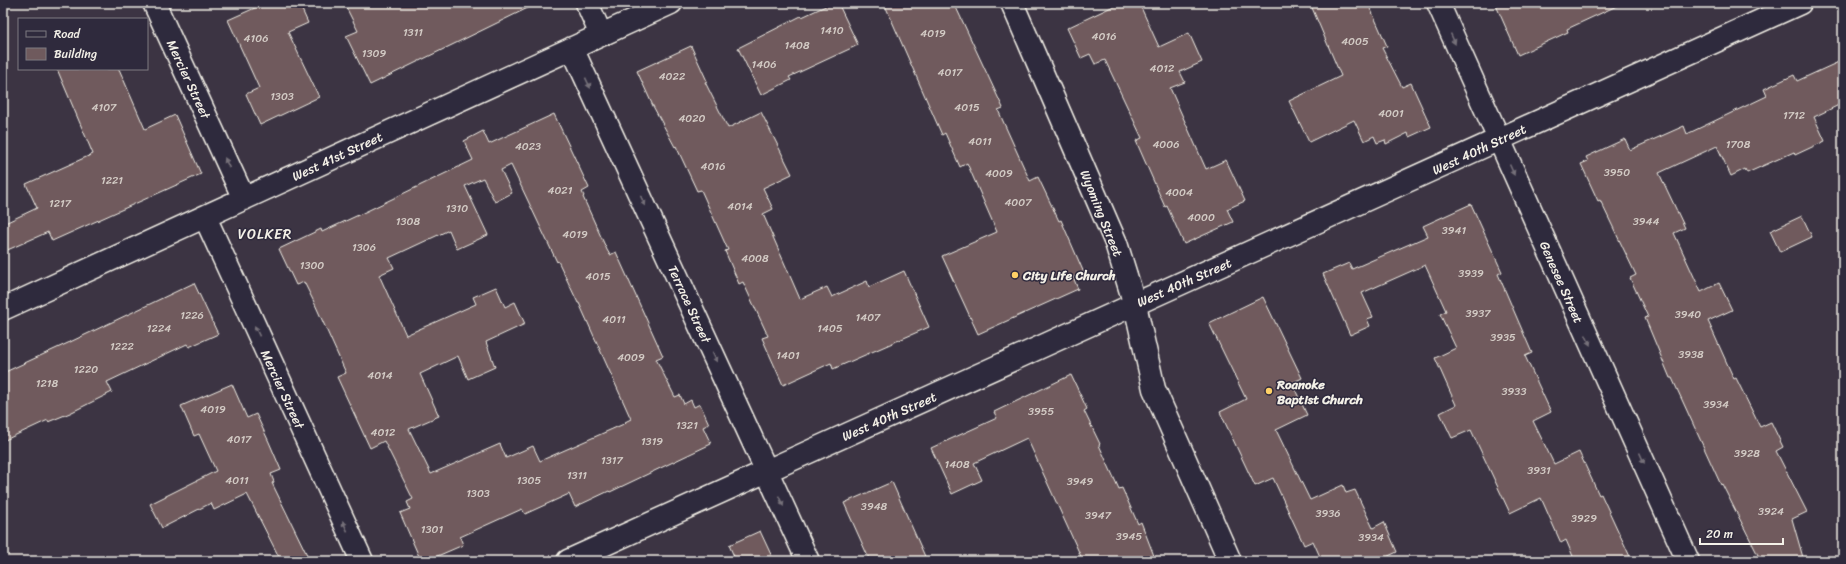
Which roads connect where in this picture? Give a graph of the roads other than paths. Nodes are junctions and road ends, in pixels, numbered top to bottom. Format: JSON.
{"nodes":[{"id":1,"x":154,"y":3,"type":"edge"},
{"id":2,"x":587,"y":3,"type":"edge"},
{"id":3,"x":671,"y":3,"type":"edge"},
{"id":4,"x":1012,"y":3,"type":"edge"},
{"id":5,"x":1438,"y":3,"type":"edge"},
{"id":6,"x":1800,"y":3,"type":"edge"},
{"id":7,"x":601,"y":35,"type":"junction"},
{"id":8,"x":572,"y":48,"type":"junction"},
{"id":9,"x":1498,"y":140,"type":"junction"},
{"id":10,"x":244,"y":199,"type":"junction"},
{"id":11,"x":205,"y":217,"type":"junction"},
{"id":12,"x":1135,"y":305,"type":"junction"},
{"id":13,"x":3,"y":309,"type":"edge"},
{"id":14,"x":767,"y":471,"type":"junction"},
{"id":15,"x":362,"y":561,"type":"edge"},
{"id":16,"x":568,"y":561,"type":"edge"},
{"id":17,"x":808,"y":561,"type":"edge"},
{"id":18,"x":1230,"y":561,"type":"edge"},
{"id":19,"x":1688,"y":561,"type":"edge"}],
"edges":[{"from":10,"to":1,"type":"street","name":"Mercier Street","one_way":true},
{"from":2,"to":7,"type":"street"},
{"from":3,"to":7,"type":"street","name":"West 41st Street"},
{"from":4,"to":12,"type":"street","name":"Wyoming Street"},
{"from":5,"to":9,"type":"street","name":"Genesee Street","one_way":true},
{"from":6,"to":9,"type":"street","name":"West 40th Street"},
{"from":7,"to":8,"type":"street","name":"West 41st Street"},
{"from":8,"to":10,"type":"street","name":"West 41st Street"},
{"from":8,"to":14,"type":"street","name":"Terrace Street","one_way":true},
{"from":9,"to":12,"type":"street","name":"West 40th Street"},
{"from":9,"to":19,"type":"street","name":"Genesee Street","one_way":true},
{"from":10,"to":11,"type":"street","name":"West 41st Street"},
{"from":11,"to":13,"type":"street","name":"West 41st Street"},
{"from":15,"to":11,"type":"street","name":"Mercier Street","one_way":true},
{"from":12,"to":14,"type":"street","name":"West 40th Street"},
{"from":12,"to":18,"type":"street","name":"Wyoming Street"},
{"from":14,"to":16,"type":"street","name":"West 40th Street"},
{"from":14,"to":17,"type":"street","name":"Terrace Street","one_way":true}]}
